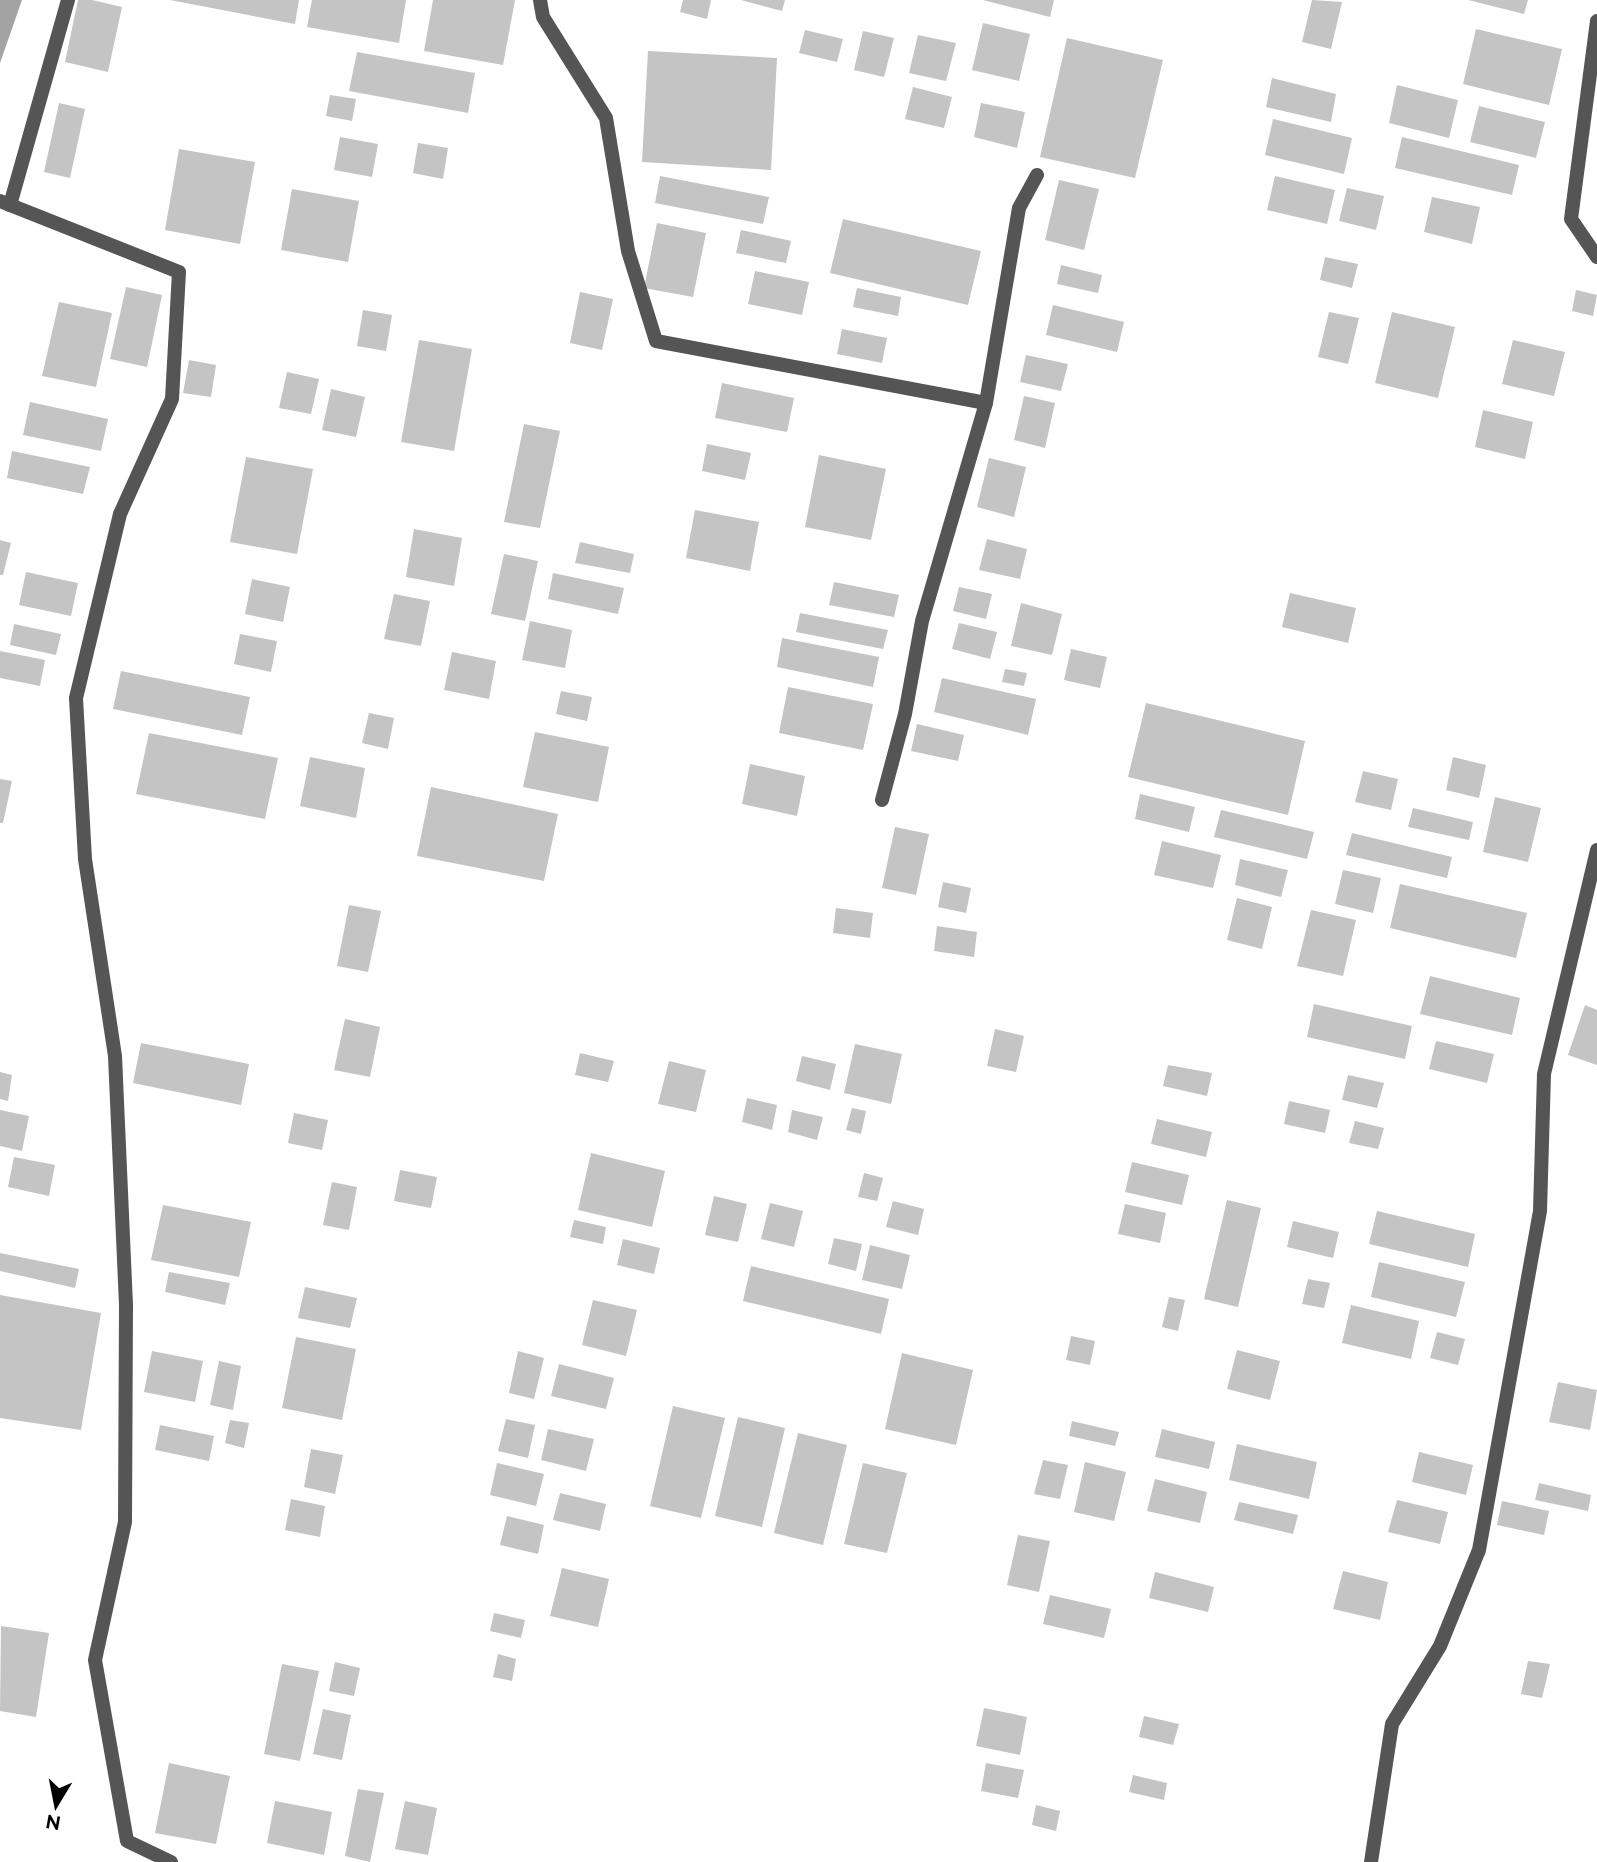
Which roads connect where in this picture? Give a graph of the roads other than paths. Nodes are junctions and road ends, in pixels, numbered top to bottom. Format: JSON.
{"nodes":[{"id":1,"x":68,"y":0,"type":"edge"},
{"id":2,"x":540,"y":0,"type":"edge"},
{"id":3,"x":1597,"y":22,"type":"edge"},
{"id":4,"x":1037,"y":175,"type":"dead end"},
{"id":5,"x":5,"y":203,"type":"edge"},
{"id":6,"x":1597,"y":257,"type":"edge"},
{"id":7,"x":986,"y":403,"type":"junction"},
{"id":8,"x":881,"y":800,"type":"dead end"},
{"id":9,"x":1597,"y":850,"type":"edge"},
{"id":10,"x":171,"y":1862,"type":"edge"},
{"id":11,"x":1371,"y":1862,"type":"edge"}],
"edges":[{"from":1,"to":5,"type":"street"},
{"from":2,"to":7,"type":"street"},
{"from":3,"to":6,"type":"street"},
{"from":4,"to":7,"type":"street"},
{"from":5,"to":10,"type":"street"},
{"from":7,"to":8,"type":"street"},
{"from":9,"to":11,"type":"street"}]}
